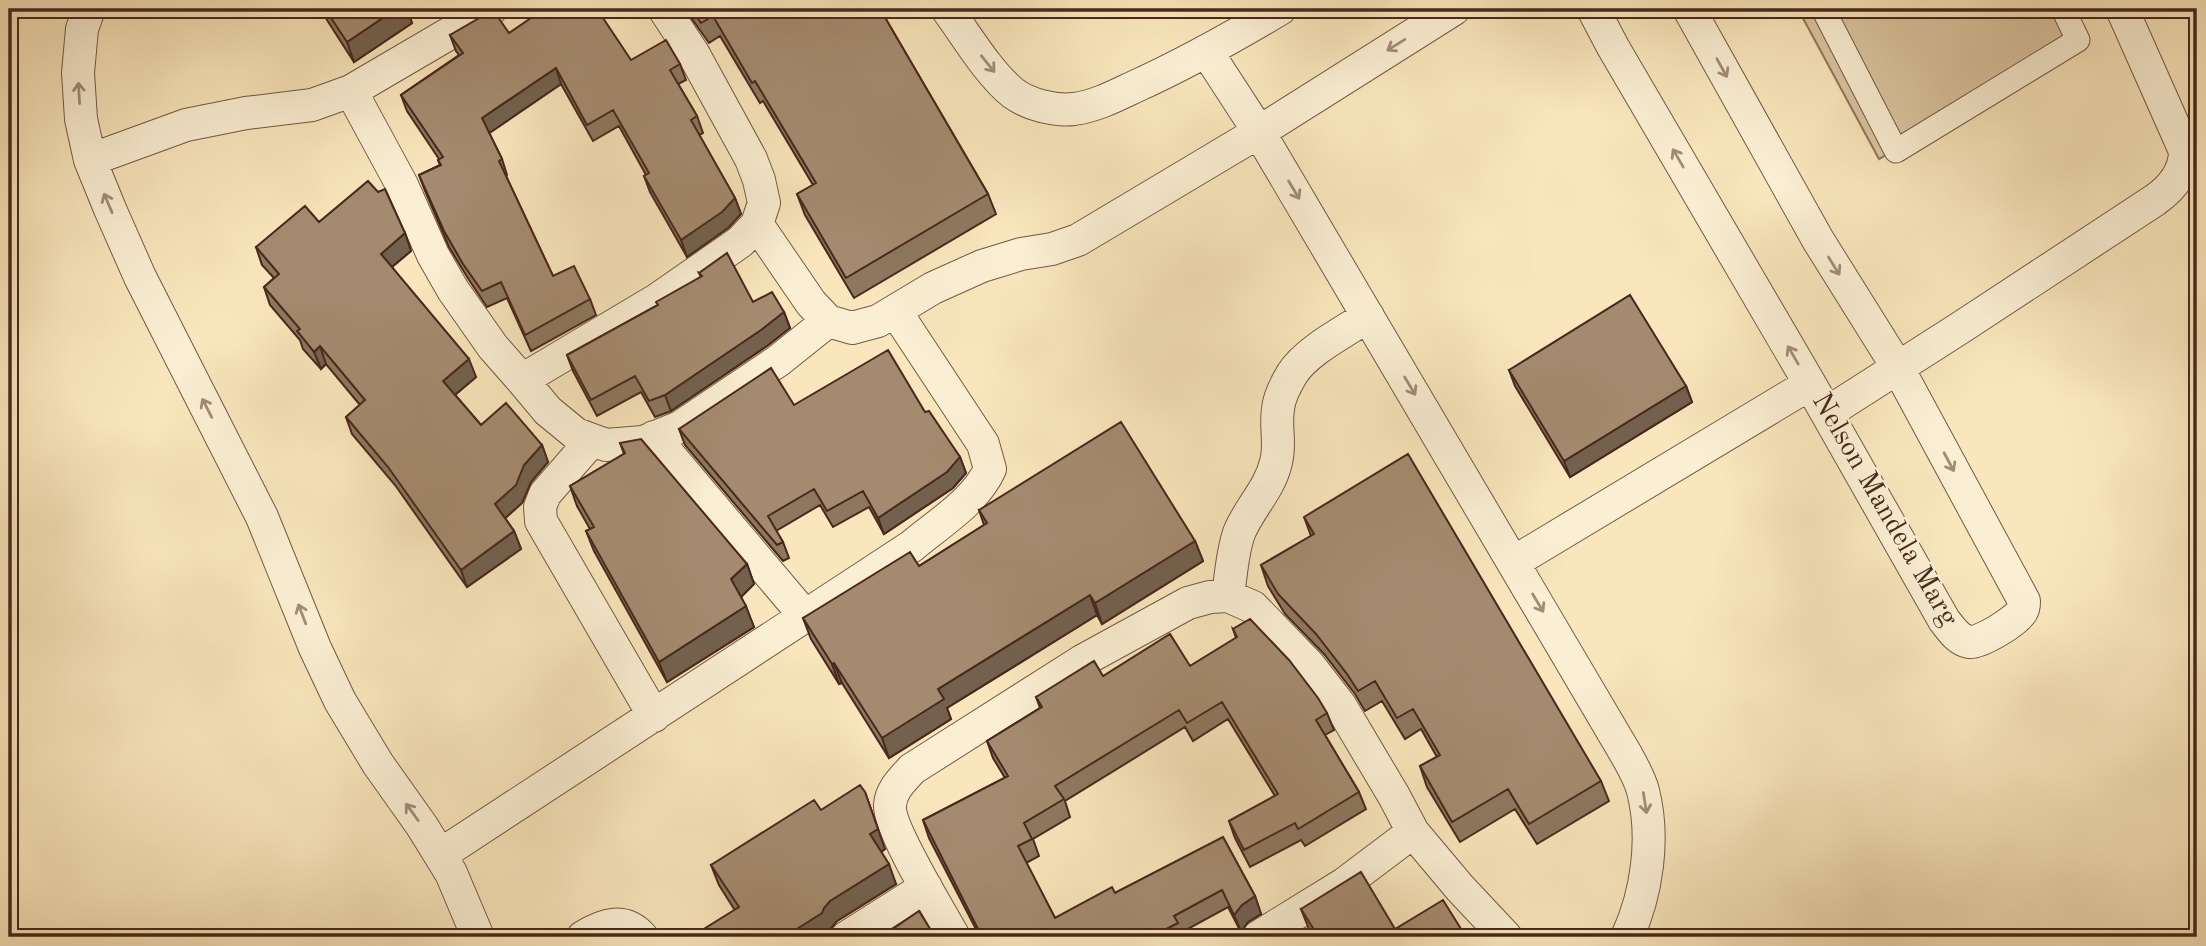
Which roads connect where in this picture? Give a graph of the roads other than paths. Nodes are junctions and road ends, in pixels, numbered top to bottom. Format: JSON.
{"nodes":[{"id":1,"x":89,"y":9,"type":"edge"},
{"id":2,"x":491,"y":9,"type":"edge"},
{"id":3,"x":664,"y":9,"type":"edge"},
{"id":4,"x":947,"y":9,"type":"edge"},
{"id":5,"x":1280,"y":9,"type":"edge"},
{"id":6,"x":1454,"y":9,"type":"edge"},
{"id":7,"x":1593,"y":9,"type":"edge"},
{"id":8,"x":1689,"y":9,"type":"edge"},
{"id":9,"x":1823,"y":9,"type":"edge"},
{"id":10,"x":2063,"y":9,"type":"edge"},
{"id":11,"x":2122,"y":9,"type":"edge"},
{"id":12,"x":1207,"y":51,"type":"junction"},
{"id":13,"x":351,"y":91,"type":"junction"},
{"id":14,"x":1259,"y":132,"type":"junction"},
{"id":15,"x":90,"y":160,"type":"junction"},
{"id":16,"x":2191,"y":169,"type":"edge"},
{"id":17,"x":757,"y":224,"type":"junction"},
{"id":18,"x":896,"y":312,"type":"junction"},
{"id":19,"x":1368,"y":316,"type":"junction"},
{"id":20,"x":828,"y":321,"type":"junction"},
{"id":21,"x":1898,"y":368,"type":"junction"},
{"id":22,"x":522,"y":380,"type":"junction"},
{"id":23,"x":1810,"y":384,"type":"junction"},
{"id":24,"x":1826,"y":413,"type":"junction"},
{"id":25,"x":654,"y":437,"type":"junction"},
{"id":26,"x":592,"y":440,"type":"junction"},
{"id":27,"x":1514,"y":562,"type":"junction"},
{"id":28,"x":1228,"y":596,"type":"junction"},
{"id":29,"x":805,"y":616,"type":"junction"},
{"id":30,"x":654,"y":716,"type":"junction"},
{"id":31,"x":1413,"y":832,"type":"junction"},
{"id":32,"x":440,"y":855,"type":"junction"},
{"id":33,"x":926,"y":887,"type":"junction"},
{"id":34,"x":478,"y":937,"type":"edge"},
{"id":35,"x":583,"y":937,"type":"edge"},
{"id":36,"x":642,"y":937,"type":"edge"},
{"id":37,"x":848,"y":937,"type":"edge"},
{"id":38,"x":954,"y":937,"type":"edge"},
{"id":39,"x":1258,"y":937,"type":"edge"},
{"id":40,"x":1506,"y":937,"type":"edge"},
{"id":41,"x":1627,"y":937,"type":"edge"}],
"edges":[{"from":15,"to":1,"type":"street","one_way":true},
{"from":2,"to":13,"type":"street"},
{"from":3,"to":17,"type":"street"},
{"from":4,"to":12,"type":"street","one_way":true},
{"from":5,"to":12,"type":"street"},
{"from":6,"to":14,"type":"street","one_way":true},
{"from":23,"to":7,"type":"street","name":"Nelson Mandela Marg","one_way":true},
{"from":8,"to":21,"type":"street","name":"Nelson Mandela Marg","one_way":true},
{"from":9,"to":10,"type":"street"},
{"from":11,"to":16,"type":"street"},
{"from":12,"to":14,"type":"street"},
{"from":13,"to":15,"type":"street"},
{"from":13,"to":22,"type":"street"},
{"from":14,"to":18,"type":"street"},
{"from":14,"to":19,"type":"street","one_way":true},
{"from":32,"to":15,"type":"street","one_way":true},
{"from":16,"to":21,"type":"street"},
{"from":17,"to":20,"type":"street"},
{"from":17,"to":22,"type":"street"},
{"from":18,"to":20,"type":"street"},
{"from":18,"to":29,"type":"street"},
{"from":19,"to":27,"type":"street","one_way":true},
{"from":19,"to":28,"type":"street"},
{"from":20,"to":25,"type":"street"},
{"from":21,"to":24,"type":"street"},
{"from":21,"to":24,"type":"street","name":"Nelson Mandela Marg","one_way":true},
{"from":22,"to":26,"type":"street"},
{"from":23,"to":24,"type":"street","name":"Nelson Mandela Marg"},
{"from":23,"to":27,"type":"street"},
{"from":25,"to":26,"type":"street"},
{"from":25,"to":29,"type":"street"},
{"from":26,"to":30,"type":"street"},
{"from":27,"to":41,"type":"street","one_way":true},
{"from":28,"to":31,"type":"street"},
{"from":28,"to":33,"type":"street"},
{"from":29,"to":30,"type":"street"},
{"from":30,"to":32,"type":"street"},
{"from":31,"to":39,"type":"street"},
{"from":31,"to":40,"type":"street"},
{"from":32,"to":34,"type":"street"},
{"from":33,"to":37,"type":"street"},
{"from":33,"to":38,"type":"street"},
{"from":35,"to":36,"type":"street"}]}
